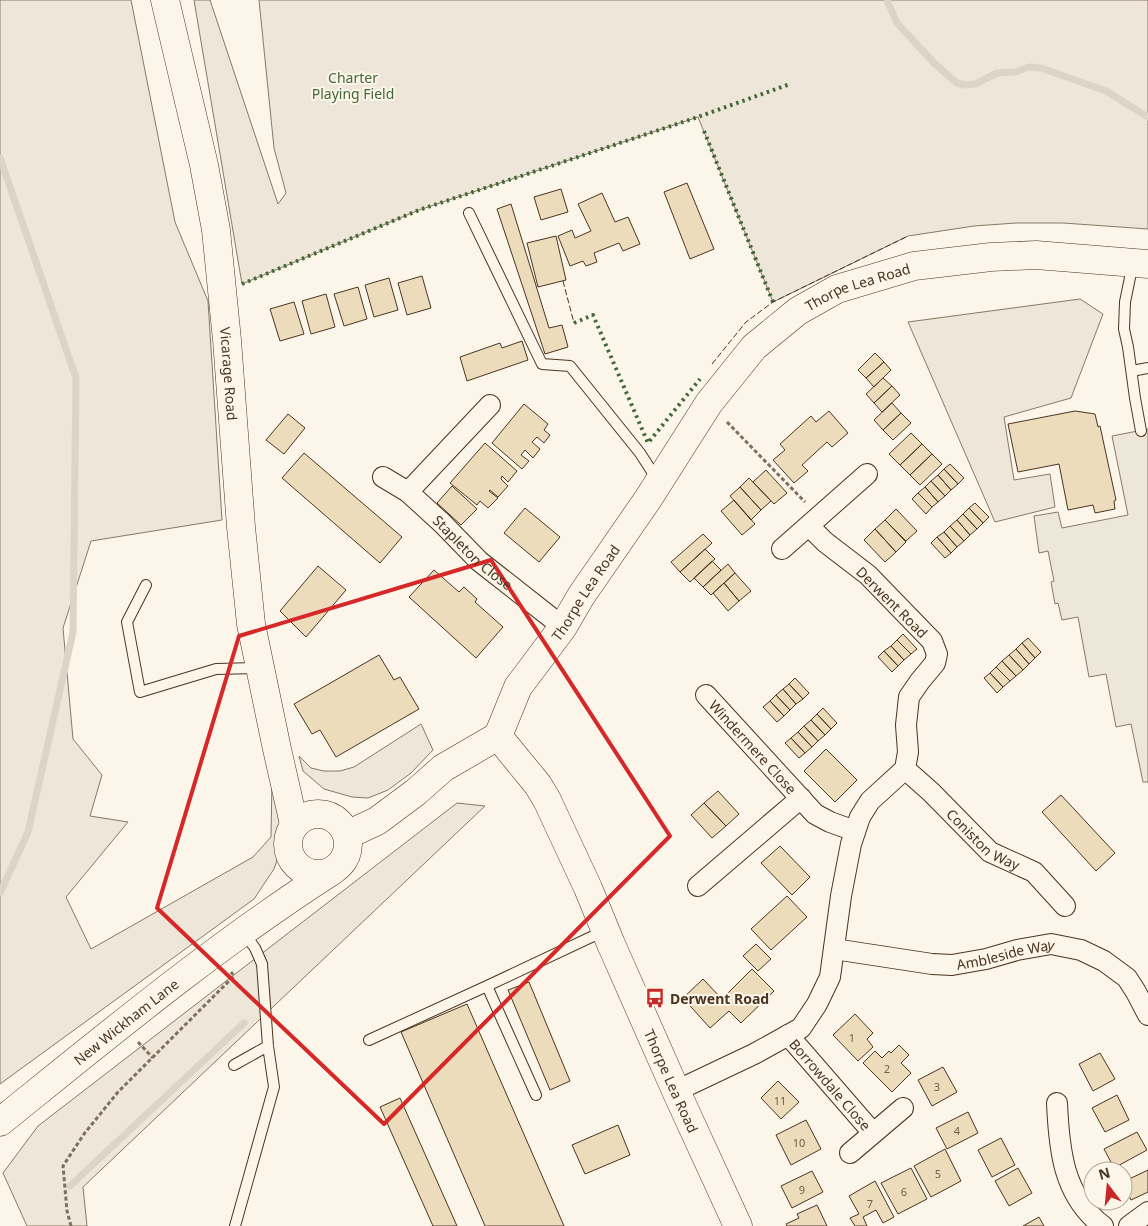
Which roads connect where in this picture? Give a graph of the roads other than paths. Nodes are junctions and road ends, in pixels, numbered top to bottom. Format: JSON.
{"nodes":[{"id":1,"x":165,"y":0,"type":"edge"},
{"id":2,"x":469,"y":213,"type":"dead end"},
{"id":3,"x":1140,"y":263,"type":"edge"},
{"id":4,"x":1148,"y":368,"type":"edge"},
{"id":5,"x":1132,"y":371,"type":"junction"},
{"id":6,"x":490,"y":405,"type":"dead end"},
{"id":7,"x":1141,"y":430,"type":"dead end"},
{"id":8,"x":866,"y":474,"type":"dead end"},
{"id":9,"x":383,"y":476,"type":"dead end"},
{"id":10,"x":659,"y":482,"type":"junction"},
{"id":11,"x":408,"y":492,"type":"junction"},
{"id":12,"x":815,"y":522,"type":"junction"},
{"id":13,"x":782,"y":549,"type":"dead end"},
{"id":14,"x":146,"y":585,"type":"dead end"},
{"id":15,"x":562,"y":627,"type":"junction"},
{"id":16,"x":260,"y":668,"type":"junction"},
{"id":17,"x":706,"y":695,"type":"dead end"},
{"id":18,"x":498,"y":736,"type":"junction"},
{"id":19,"x":906,"y":768,"type":"junction"},
{"id":20,"x":801,"y":798,"type":"junction"},
{"id":21,"x":306,"y":819,"type":"junction"},
{"id":22,"x":855,"y":831,"type":"junction"},
{"id":23,"x":347,"y":835,"type":"junction"},
{"id":24,"x":295,"y":864,"type":"junction"},
{"id":25,"x":332,"y":871,"type":"junction"},
{"id":26,"x":698,"y":886,"type":"dead end"},
{"id":27,"x":1065,"y":906,"type":"dead end"},
{"id":28,"x":249,"y":927,"type":"junction"},
{"id":29,"x":605,"y":930,"type":"junction"},
{"id":30,"x":834,"y":948,"type":"junction"},
{"id":31,"x":487,"y":986,"type":"junction"},
{"id":32,"x":1148,"y":1015,"type":"edge"},
{"id":33,"x":788,"y":1035,"type":"junction"},
{"id":34,"x":369,"y":1040,"type":"dead end"},
{"id":35,"x":268,"y":1046,"type":"junction"},
{"id":36,"x":234,"y":1066,"type":"dead end"},
{"id":37,"x":676,"y":1091,"type":"junction"},
{"id":38,"x":536,"y":1095,"type":"dead end"},
{"id":39,"x":1057,"y":1103,"type":"dead end"},
{"id":40,"x":903,"y":1108,"type":"dead end"},
{"id":41,"x":0,"y":1122,"type":"edge"},
{"id":42,"x":873,"y":1133,"type":"junction"},
{"id":43,"x":850,"y":1152,"type":"dead end"},
{"id":44,"x":1148,"y":1212,"type":"edge"},
{"id":45,"x":236,"y":1226,"type":"edge"},
{"id":46,"x":738,"y":1226,"type":"edge"},
{"id":47,"x":1103,"y":1226,"type":"edge"},
{"id":48,"x":1129,"y":1226,"type":"edge"}],
"edges":[{"from":1,"to":16,"type":"main road","name":"Vicarage Road"},
{"from":2,"to":10,"type":"lane"},
{"from":3,"to":5,"type":"lane"},
{"from":3,"to":10,"type":"main road","name":"Thorpe Lea Road"},
{"from":4,"to":5,"type":"lane"},
{"from":5,"to":7,"type":"lane"},
{"from":6,"to":11,"type":"street"},
{"from":8,"to":12,"type":"street"},
{"from":9,"to":11,"type":"street","name":"Stapleton Close"},
{"from":10,"to":15,"type":"main road","name":"Thorpe Lea Road"},
{"from":11,"to":15,"type":"street","name":"Stapleton Close"},
{"from":12,"to":13,"type":"street"},
{"from":12,"to":19,"type":"street","name":"Derwent Road"},
{"from":14,"to":16,"type":"lane"},
{"from":15,"to":18,"type":"main road","name":"Thorpe Lea Road"},
{"from":16,"to":21,"type":"main road","name":"Vicarage Road"},
{"from":17,"to":20,"type":"street","name":"Windermere Close"},
{"from":18,"to":23,"type":"main road"},
{"from":18,"to":29,"type":"main road","name":"Thorpe Lea Road"},
{"from":19,"to":22,"type":"street"},
{"from":19,"to":27,"type":"street","name":"Coniston Way"},
{"from":20,"to":22,"type":"street","name":"Windermere Close"},
{"from":20,"to":26,"type":"street","name":"Windermere Close"},
{"from":21,"to":23,"type":"main road"},
{"from":21,"to":24,"type":"main road"},
{"from":22,"to":30,"type":"street"},
{"from":23,"to":25,"type":"main road"},
{"from":24,"to":25,"type":"main road"},
{"from":24,"to":28,"type":"main road","name":"New Wickham Lane"},
{"from":25,"to":28,"type":"main road","name":"New Wickham Lane"},
{"from":28,"to":35,"type":"lane"},
{"from":28,"to":41,"type":"main road","name":"New Wickham Lane"},
{"from":29,"to":31,"type":"lane"},
{"from":29,"to":37,"type":"main road","name":"Thorpe Lea Road"},
{"from":30,"to":32,"type":"street","name":"Ambleside Way"},
{"from":30,"to":33,"type":"street"},
{"from":31,"to":34,"type":"lane"},
{"from":31,"to":38,"type":"lane"},
{"from":33,"to":37,"type":"street"},
{"from":33,"to":42,"type":"street","name":"Borrowdale Close"},
{"from":35,"to":36,"type":"lane"},
{"from":35,"to":45,"type":"lane"},
{"from":37,"to":46,"type":"main road","name":"Thorpe Lea Road"},
{"from":39,"to":47,"type":"street"},
{"from":40,"to":42,"type":"street","name":"Borrowdale Close"},
{"from":42,"to":43,"type":"street","name":"Borrowdale Close"},
{"from":44,"to":48,"type":"street"}]}
